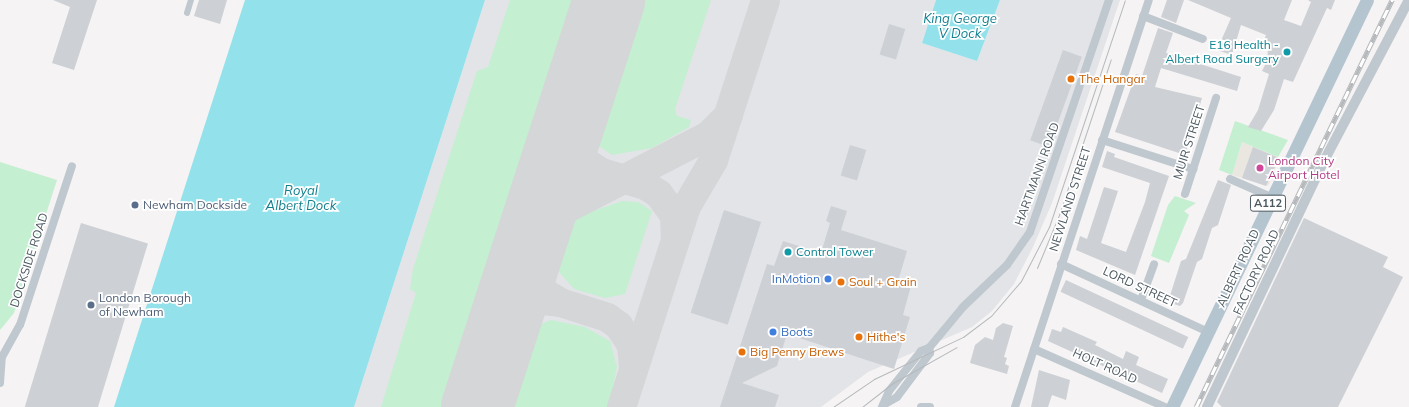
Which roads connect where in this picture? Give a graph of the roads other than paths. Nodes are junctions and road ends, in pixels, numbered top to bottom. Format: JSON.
{"nodes":[{"id":1,"x":191,"y":0,"type":"edge"},
{"id":2,"x":1109,"y":0,"type":"edge"},
{"id":3,"x":1149,"y":0,"type":"edge"},
{"id":4,"x":1367,"y":0,"type":"edge"},
{"id":5,"x":1408,"y":0,"type":"edge"},
{"id":6,"x":187,"y":13,"type":"dead end"},
{"id":7,"x":1142,"y":16,"type":"junction"},
{"id":8,"x":1203,"y":39,"type":"dead end"},
{"id":9,"x":1216,"y":98,"type":"dead end"},
{"id":10,"x":1102,"y":140,"type":"junction"},
{"id":11,"x":72,"y":166,"type":"dead end"},
{"id":12,"x":1193,"y":169,"type":"junction"},
{"id":13,"x":1230,"y":179,"type":"dead end"},
{"id":14,"x":1185,"y":194,"type":"dead end"},
{"id":15,"x":1271,"y":197,"type":"junction"},
{"id":16,"x":1061,"y":264,"type":"junction"},
{"id":17,"x":1154,"y":264,"type":"dead end"},
{"id":18,"x":1141,"y":300,"type":"junction"},
{"id":19,"x":1208,"y":332,"type":"junction"},
{"id":20,"x":1034,"y":349,"type":"junction"},
{"id":21,"x":1,"y":357,"type":"edge"},
{"id":22,"x":0,"y":383,"type":"edge"},
{"id":23,"x":884,"y":406,"type":"edge"},
{"id":24,"x":1015,"y":407,"type":"edge"},
{"id":25,"x":1165,"y":407,"type":"edge"},
{"id":26,"x":1172,"y":407,"type":"edge"},
{"id":27,"x":1207,"y":407,"type":"edge"}],
"edges":[{"from":1,"to":6,"type":"street"},
{"from":2,"to":23,"type":"street","name":"HARTMANN ROAD"},
{"from":3,"to":7,"type":"street","name":"NEWLAND STREET"},
{"from":4,"to":15,"type":"main road","name":"ALBERT ROAD","number":"A112"},
{"from":5,"to":27,"type":"street","name":"FACTORY ROAD"},
{"from":7,"to":8,"type":"street"},
{"from":7,"to":10,"type":"street","name":"NEWLAND STREET"},
{"from":9,"to":12,"type":"street","name":"MUIR STREET"},
{"from":10,"to":12,"type":"street"},
{"from":10,"to":16,"type":"street","name":"NEWLAND STREET"},
{"from":11,"to":21,"type":"street","name":"DOCKSIDE ROAD"},
{"from":12,"to":14,"type":"street","name":"MUIR STREET"},
{"from":13,"to":15,"type":"street"},
{"from":15,"to":19,"type":"main road","name":"ALBERT ROAD","number":"A112"},
{"from":16,"to":18,"type":"street","name":"LORD STREET"},
{"from":16,"to":20,"type":"street","name":"NEWLAND STREET"},
{"from":17,"to":18,"type":"street"},
{"from":18,"to":19,"type":"street","name":"LORD STREET"},
{"from":19,"to":26,"type":"main road","name":"ALBERT ROAD","number":"A112"},
{"from":20,"to":24,"type":"street","name":"NEWLAND STREET"},
{"from":20,"to":25,"type":"street","name":"HOLT ROAD"},
{"from":21,"to":22,"type":"street","name":"DOCKSIDE ROAD"}]}
